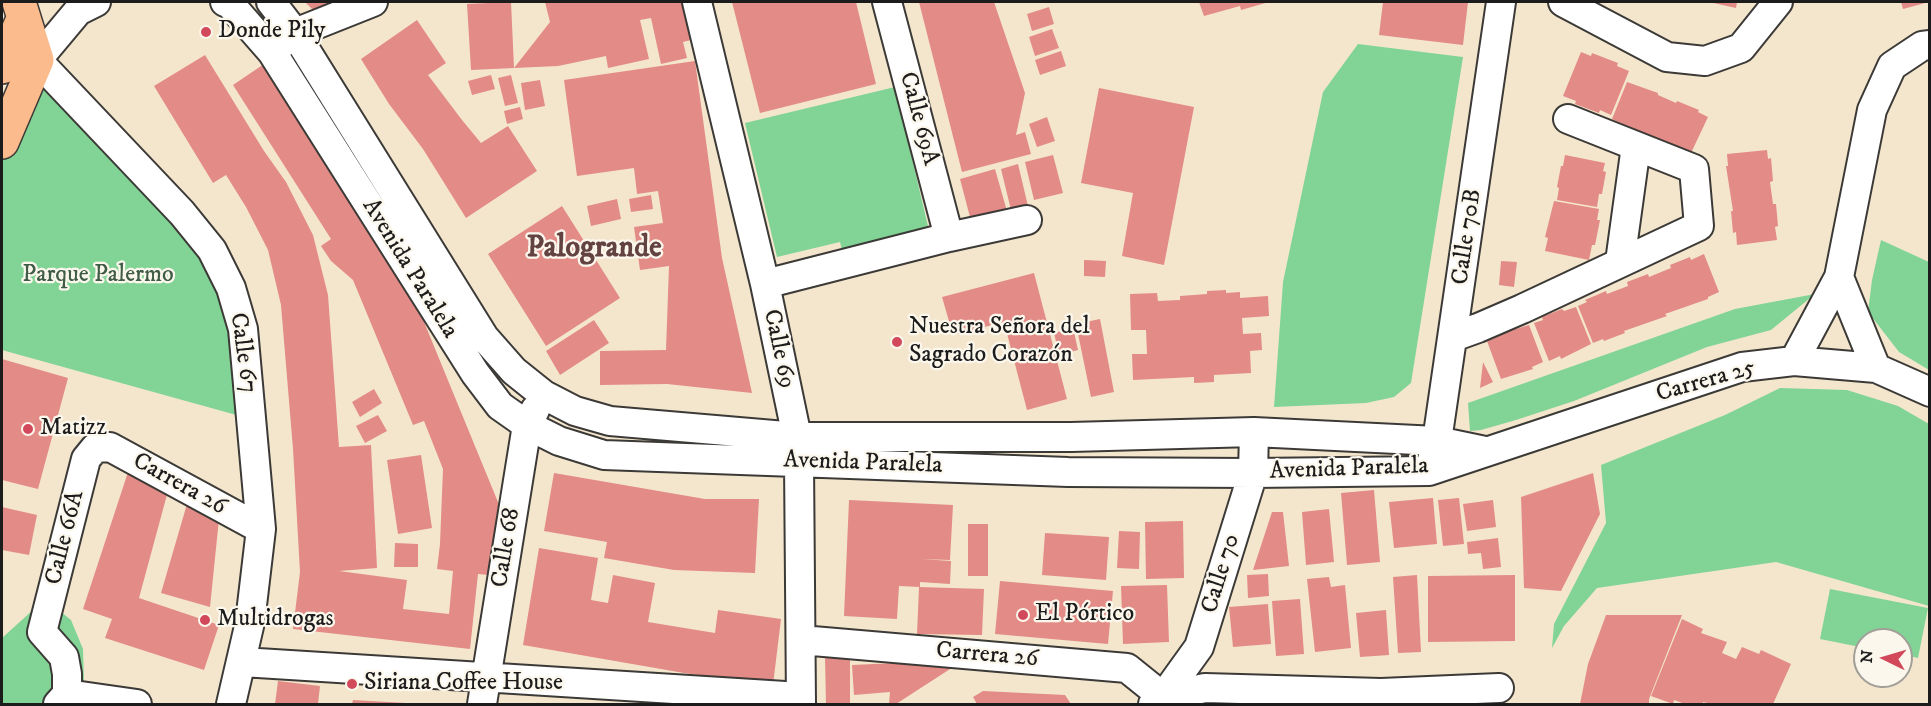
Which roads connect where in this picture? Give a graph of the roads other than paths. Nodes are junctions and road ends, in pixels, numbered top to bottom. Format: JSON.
{"nodes":[{"id":1,"x":96,"y":2,"type":"edge"},
{"id":2,"x":225,"y":2,"type":"edge"},
{"id":3,"x":271,"y":2,"type":"edge"},
{"id":4,"x":373,"y":2,"type":"edge"},
{"id":5,"x":697,"y":2,"type":"edge"},
{"id":6,"x":887,"y":2,"type":"edge"},
{"id":7,"x":1501,"y":2,"type":"edge"},
{"id":8,"x":1563,"y":2,"type":"edge"},
{"id":9,"x":1772,"y":5,"type":"edge"},
{"id":10,"x":27,"y":7,"type":"edge"},
{"id":11,"x":295,"y":33,"type":"junction"},
{"id":12,"x":1929,"y":45,"type":"edge"},
{"id":13,"x":272,"y":52,"type":"junction"},
{"id":14,"x":37,"y":60,"type":"junction"},
{"id":15,"x":2,"y":67,"type":"edge"},
{"id":16,"x":1568,"y":119,"type":"dead end"},
{"id":17,"x":2,"y":142,"type":"edge"},
{"id":18,"x":1636,"y":146,"type":"junction"},
{"id":19,"x":1027,"y":220,"type":"dead end"},
{"id":20,"x":949,"y":237,"type":"junction"},
{"id":21,"x":1620,"y":262,"type":"junction"},
{"id":22,"x":1839,"y":277,"type":"junction"},
{"id":23,"x":765,"y":284,"type":"junction"},
{"id":24,"x":1455,"y":323,"type":"junction"},
{"id":25,"x":1794,"y":361,"type":"junction"},
{"id":26,"x":1876,"y":368,"type":"junction"},
{"id":27,"x":1929,"y":392,"type":"edge"},
{"id":28,"x":544,"y":395,"type":"junction"},
{"id":29,"x":526,"y":425,"type":"junction"},
{"id":30,"x":1254,"y":432,"type":"junction"},
{"id":31,"x":1437,"y":441,"type":"junction"},
{"id":32,"x":95,"y":448,"type":"joint"},
{"id":33,"x":798,"y":449,"type":"junction"},
{"id":34,"x":1485,"y":451,"type":"junction"},
{"id":35,"x":1429,"y":471,"type":"junction"},
{"id":36,"x":1253,"y":473,"type":"junction"},
{"id":37,"x":261,"y":530,"type":"junction"},
{"id":38,"x":801,"y":640,"type":"junction"},
{"id":39,"x":242,"y":662,"type":"junction"},
{"id":40,"x":1499,"y":688,"type":"dead end"},
{"id":41,"x":484,"y":691,"type":"edge"},
{"id":42,"x":62,"y":699,"type":"edge"},
{"id":43,"x":1382,"y":699,"type":"edge"},
{"id":44,"x":801,"y":701,"type":"edge"},
{"id":45,"x":1161,"y":702,"type":"edge"},
{"id":46,"x":137,"y":705,"type":"edge"},
{"id":47,"x":231,"y":705,"type":"edge"}],
"edges":[{"from":1,"to":14,"type":"street"},
{"from":2,"to":13,"type":"street","name":"Avenida Paralela"},
{"from":3,"to":11,"type":"street","name":"Avenida Paralela"},
{"from":4,"to":11,"type":"street"},
{"from":5,"to":23,"type":"street","name":"Calle 69"},
{"from":6,"to":20,"type":"street","name":"Calle 69A"},
{"from":7,"to":24,"type":"street","name":"Calle 70B"},
{"from":8,"to":9,"type":"street"},
{"from":10,"to":14,"type":"main road","name":"Calle 67"},
{"from":10,"to":15,"type":"main road"},
{"from":11,"to":13,"type":"street"},
{"from":11,"to":28,"type":"street","name":"Avenida Paralela"},
{"from":12,"to":22,"type":"street"},
{"from":13,"to":29,"type":"street","name":"Avenida Paralela"},
{"from":14,"to":17,"type":"main road"},
{"from":14,"to":37,"type":"street","name":"Calle 67"},
{"from":16,"to":18,"type":"street"},
{"from":18,"to":21,"type":"street"},
{"from":18,"to":21,"type":"street"},
{"from":19,"to":20,"type":"street"},
{"from":20,"to":23,"type":"street"},
{"from":21,"to":24,"type":"street"},
{"from":22,"to":25,"type":"street"},
{"from":22,"to":26,"type":"street"},
{"from":23,"to":33,"type":"street","name":"Calle 69"},
{"from":24,"to":31,"type":"street","name":"Calle 70B"},
{"from":25,"to":26,"type":"street","name":"Carrera 25"},
{"from":25,"to":34,"type":"street","name":"Carrera 25"},
{"from":26,"to":27,"type":"street","name":"Carrera 25"},
{"from":28,"to":29,"type":"street","name":"Calle 68"},
{"from":28,"to":33,"type":"street","name":"Avenida Paralela"},
{"from":29,"to":33,"type":"street","name":"Avenida Paralela"},
{"from":29,"to":41,"type":"street","name":"Calle 68"},
{"from":30,"to":31,"type":"street","name":"Avenida Paralela"},
{"from":30,"to":33,"type":"street","name":"Avenida Paralela"},
{"from":30,"to":36,"type":"street","name":"Calle 70"},
{"from":31,"to":34,"type":"street","name":"Avenida Paralela"},
{"from":31,"to":35,"type":"street","name":"Calle 70B"},
{"from":32,"to":37,"type":"street","name":"Carrera 26"},
{"from":32,"to":42,"type":"street","name":"Calle 66A"},
{"from":33,"to":36,"type":"street","name":"Avenida Paralela"},
{"from":33,"to":38,"type":"street","name":"Calle 69"},
{"from":34,"to":35,"type":"street","name":"Avenida Paralela"},
{"from":35,"to":36,"type":"street","name":"Avenida Paralela"},
{"from":36,"to":45,"type":"street","name":"Calle 70"},
{"from":37,"to":39,"type":"street","name":"Calle 67"},
{"from":38,"to":44,"type":"street","name":"Calle 69"},
{"from":38,"to":45,"type":"street","name":"Carrera 26"},
{"from":39,"to":41,"type":"street"},
{"from":39,"to":47,"type":"street","name":"Calle 67"},
{"from":40,"to":43,"type":"street"},
{"from":41,"to":44,"type":"street"},
{"from":42,"to":46,"type":"street"},
{"from":43,"to":45,"type":"street"}]}
